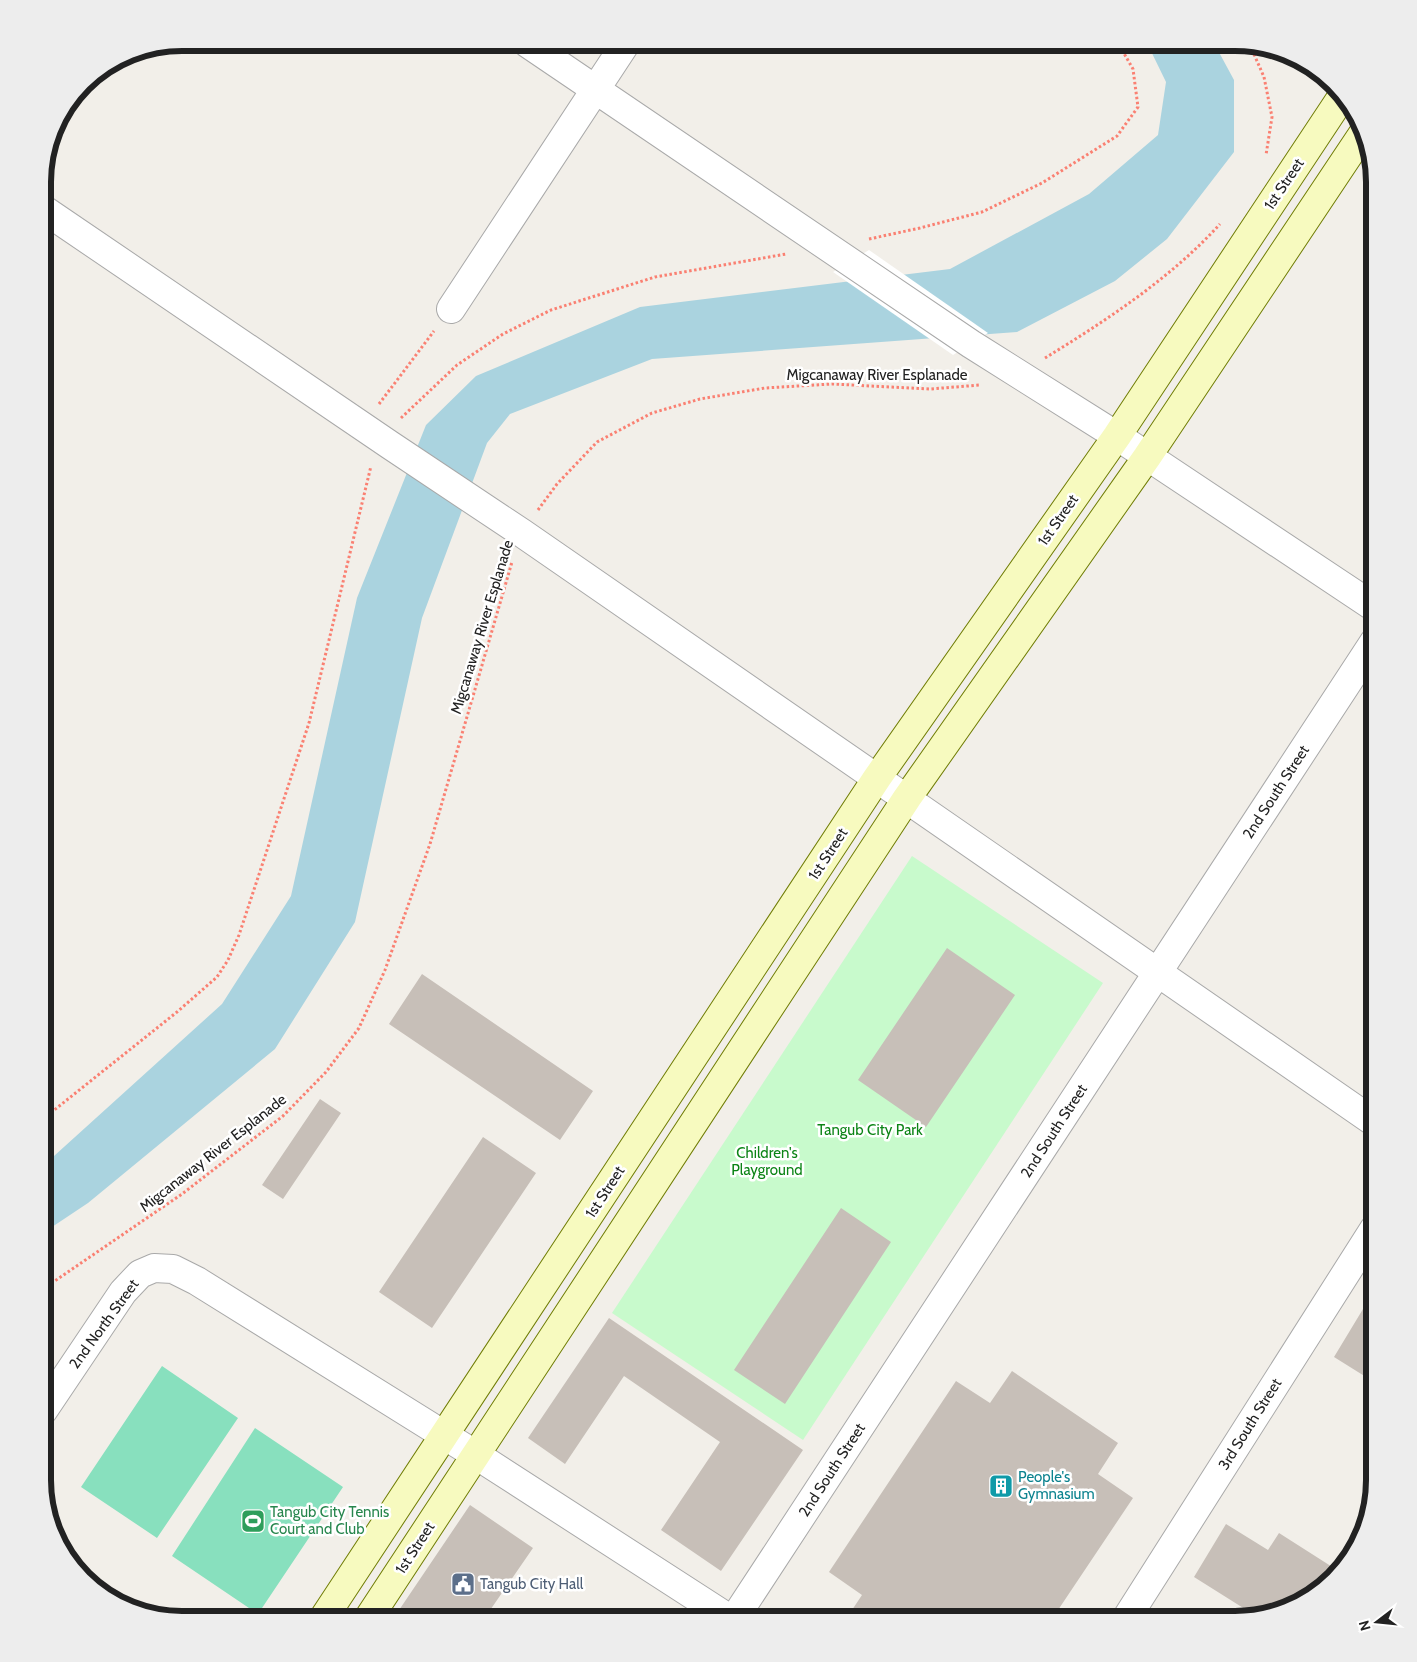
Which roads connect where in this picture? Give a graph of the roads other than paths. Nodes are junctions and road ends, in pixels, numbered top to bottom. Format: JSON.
{"nodes":[{"id":1,"x":540,"y":51,"type":"edge"},
{"id":2,"x":621,"y":51,"type":"edge"},
{"id":3,"x":597,"y":89,"type":"junction"},
{"id":4,"x":1338,"y":104,"type":"edge"},
{"id":5,"x":1359,"y":140,"type":"edge"},
{"id":6,"x":52,"y":215,"type":"edge"},
{"id":7,"x":451,"y":309,"type":"road end"},
{"id":8,"x":1117,"y":436,"type":"junction"},
{"id":9,"x":1147,"y":457,"type":"junction"},
{"id":10,"x":1366,"y":601,"type":"edge"},
{"id":11,"x":1366,"y":654,"type":"edge"},
{"id":12,"x":877,"y":778,"type":"junction"},
{"id":13,"x":907,"y":798,"type":"junction"},
{"id":14,"x":1158,"y":972,"type":"junction"},
{"id":15,"x":1366,"y":1116,"type":"edge"},
{"id":16,"x":1366,"y":1242,"type":"edge"},
{"id":17,"x":51,"y":1397,"type":"edge"},
{"id":18,"x":444,"y":1436,"type":"junction"},
{"id":19,"x":476,"y":1455,"type":"junction"},
{"id":20,"x":329,"y":1611,"type":"edge"},
{"id":21,"x":374,"y":1611,"type":"edge"},
{"id":22,"x":718,"y":1611,"type":"edge"},
{"id":23,"x":738,"y":1611,"type":"edge"},
{"id":24,"x":1132,"y":1611,"type":"edge"}],
"edges":[{"from":1,"to":3,"type":"street"},
{"from":2,"to":3,"type":"street"},
{"from":3,"to":7,"type":"street"},
{"from":3,"to":8,"type":"street"},
{"from":4,"to":8,"type":"main road","name":"1st Street"},
{"from":5,"to":9,"type":"main road","name":"1st Street"},
{"from":6,"to":12,"type":"street"},
{"from":8,"to":9,"type":"street"},
{"from":8,"to":12,"type":"main road","name":"1st Street"},
{"from":9,"to":10,"type":"street"},
{"from":9,"to":13,"type":"main road","name":"1st Street"},
{"from":11,"to":14,"type":"street","name":"2nd South Street"},
{"from":12,"to":13,"type":"street"},
{"from":12,"to":18,"type":"main road","name":"1st Street"},
{"from":13,"to":14,"type":"street"},
{"from":13,"to":19,"type":"main road","name":"1st Street"},
{"from":14,"to":15,"type":"street"},
{"from":14,"to":23,"type":"street","name":"2nd South Street"},
{"from":16,"to":24,"type":"street","name":"3rd South Street"},
{"from":17,"to":18,"type":"street","name":"2nd North Street"},
{"from":18,"to":19,"type":"street"},
{"from":18,"to":20,"type":"main road","name":"1st Street"},
{"from":19,"to":21,"type":"main road","name":"1st Street"},
{"from":19,"to":22,"type":"street"}]}
